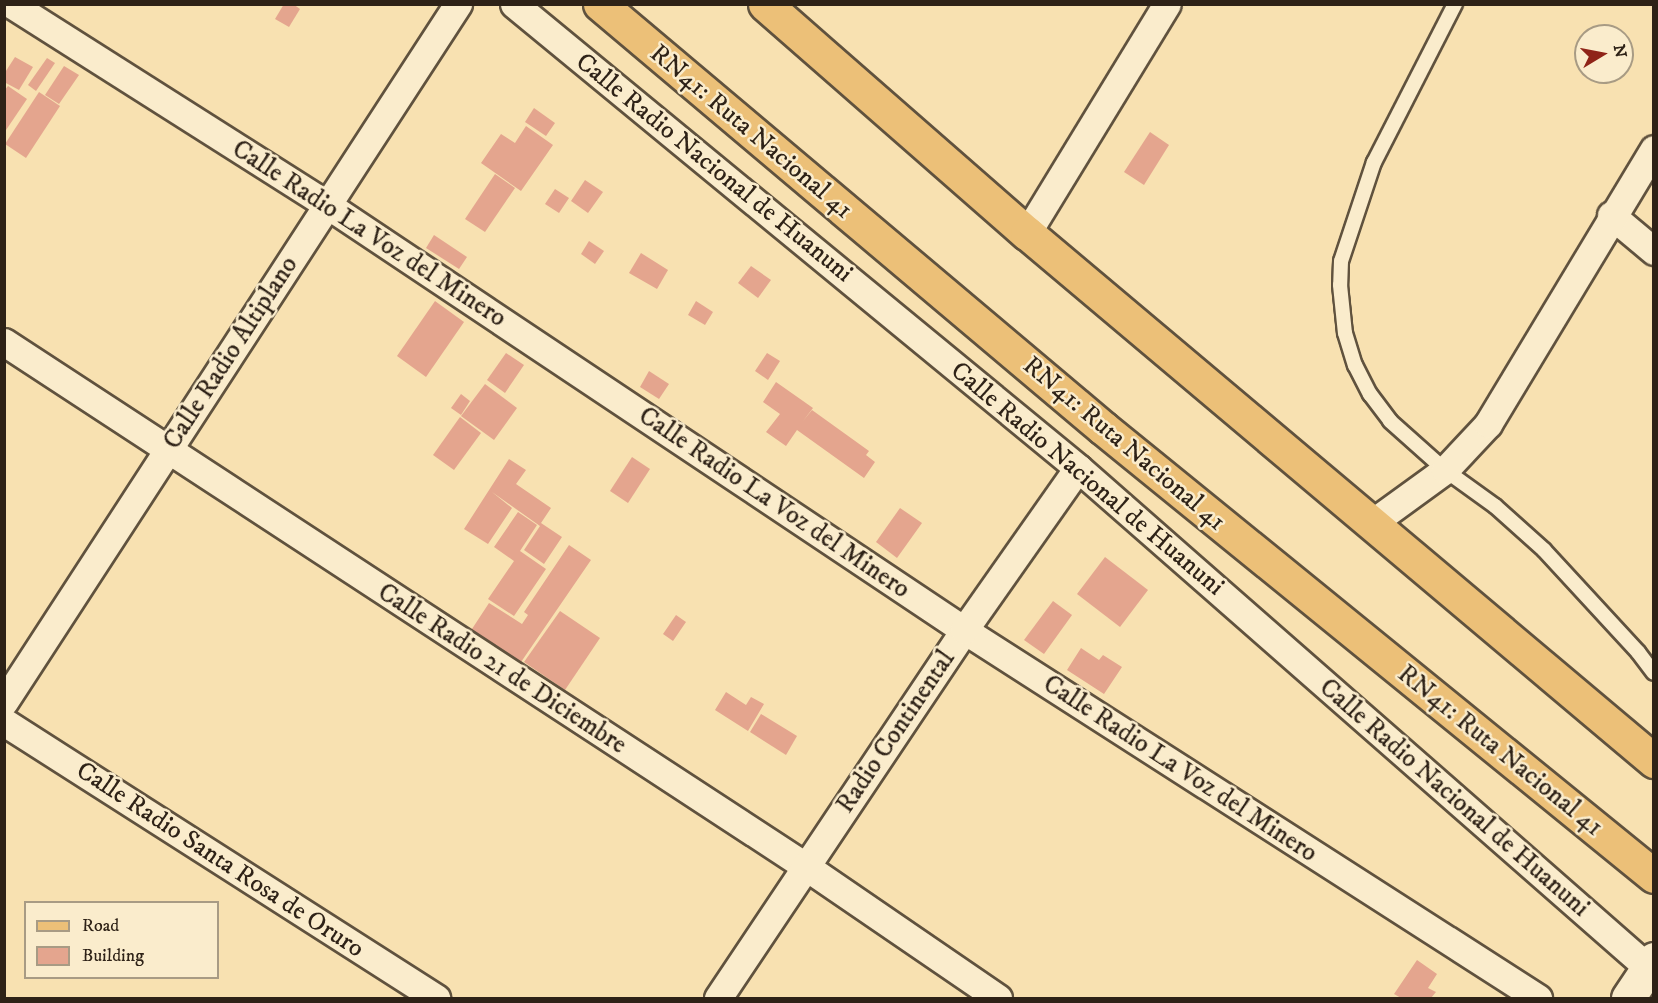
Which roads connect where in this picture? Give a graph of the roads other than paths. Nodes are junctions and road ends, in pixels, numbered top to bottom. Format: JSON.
{"nodes":[{"id":1,"x":11,"y":4,"type":"edge"},
{"id":2,"x":458,"y":4,"type":"edge"},
{"id":3,"x":514,"y":4,"type":"edge"},
{"id":4,"x":600,"y":4,"type":"edge"},
{"id":5,"x":765,"y":4,"type":"edge"},
{"id":6,"x":1167,"y":4,"type":"edge"},
{"id":7,"x":1455,"y":4,"type":"edge"},
{"id":8,"x":1653,"y":148,"type":"edge"},
{"id":9,"x":326,"y":204,"type":"junction"},
{"id":10,"x":1611,"y":215,"type":"junction"},
{"id":11,"x":1027,"y":233,"type":"junction"},
{"id":12,"x":1653,"y":251,"type":"edge"},
{"id":13,"x":4,"y":342,"type":"edge"},
{"id":14,"x":169,"y":451,"type":"junction"},
{"id":15,"x":1078,"y":468,"type":"junction"},
{"id":16,"x":1445,"y":471,"type":"junction"},
{"id":17,"x":1372,"y":523,"type":"junction"},
{"id":18,"x":964,"y":630,"type":"junction"},
{"id":19,"x":1653,"y":674,"type":"edge"},
{"id":20,"x":4,"y":702,"type":"edge"},
{"id":21,"x":4,"y":722,"type":"edge"},
{"id":22,"x":1653,"y":761,"type":"edge"},
{"id":23,"x":805,"y":866,"type":"junction"},
{"id":24,"x":1653,"y":876,"type":"edge"},
{"id":25,"x":1652,"y":967,"type":"edge"},
{"id":26,"x":436,"y":999,"type":"edge"},
{"id":27,"x":718,"y":999,"type":"edge"},
{"id":28,"x":998,"y":999,"type":"edge"},
{"id":29,"x":1538,"y":999,"type":"edge"},
{"id":30,"x":1628,"y":999,"type":"edge"}],
"edges":[{"from":1,"to":9,"type":"street","name":"Calle Radio La Voz del Minero"},
{"from":2,"to":9,"type":"street","name":"Calle Radio Altiplano"},
{"from":3,"to":15,"type":"street","name":"Calle Radio Nacional de Huanuni"},
{"from":4,"to":24,"type":"main road","name":"RN41: Ruta Nacional 41"},
{"from":5,"to":11,"type":"main road"},
{"from":6,"to":11,"type":"street"},
{"from":7,"to":16,"type":"lane"},
{"from":8,"to":10,"type":"street"},
{"from":9,"to":14,"type":"street","name":"Calle Radio Altiplano"},
{"from":9,"to":18,"type":"street","name":"Calle Radio La Voz del Minero"},
{"from":10,"to":12,"type":"street"},
{"from":10,"to":16,"type":"street"},
{"from":11,"to":17,"type":"main road"},
{"from":13,"to":14,"type":"street","name":"Calle Radio 21 de Diciembre"},
{"from":14,"to":20,"type":"street","name":"Calle Radio Altiplano"},
{"from":14,"to":23,"type":"street","name":"Calle Radio 21 de Diciembre"},
{"from":15,"to":18,"type":"street","name":"Radio Continental"},
{"from":15,"to":25,"type":"street","name":"Calle Radio Nacional de Huanuni"},
{"from":16,"to":17,"type":"street"},
{"from":16,"to":19,"type":"lane"},
{"from":17,"to":22,"type":"main road"},
{"from":18,"to":23,"type":"street","name":"Radio Continental"},
{"from":18,"to":29,"type":"street","name":"Calle Radio La Voz del Minero"},
{"from":21,"to":26,"type":"street","name":"Calle Radio Santa Rosa de Oruro"},
{"from":23,"to":27,"type":"street","name":"Radio Continental"},
{"from":23,"to":28,"type":"street","name":"Calle Radio 21 de Diciembre"},
{"from":25,"to":30,"type":"street"}]}
